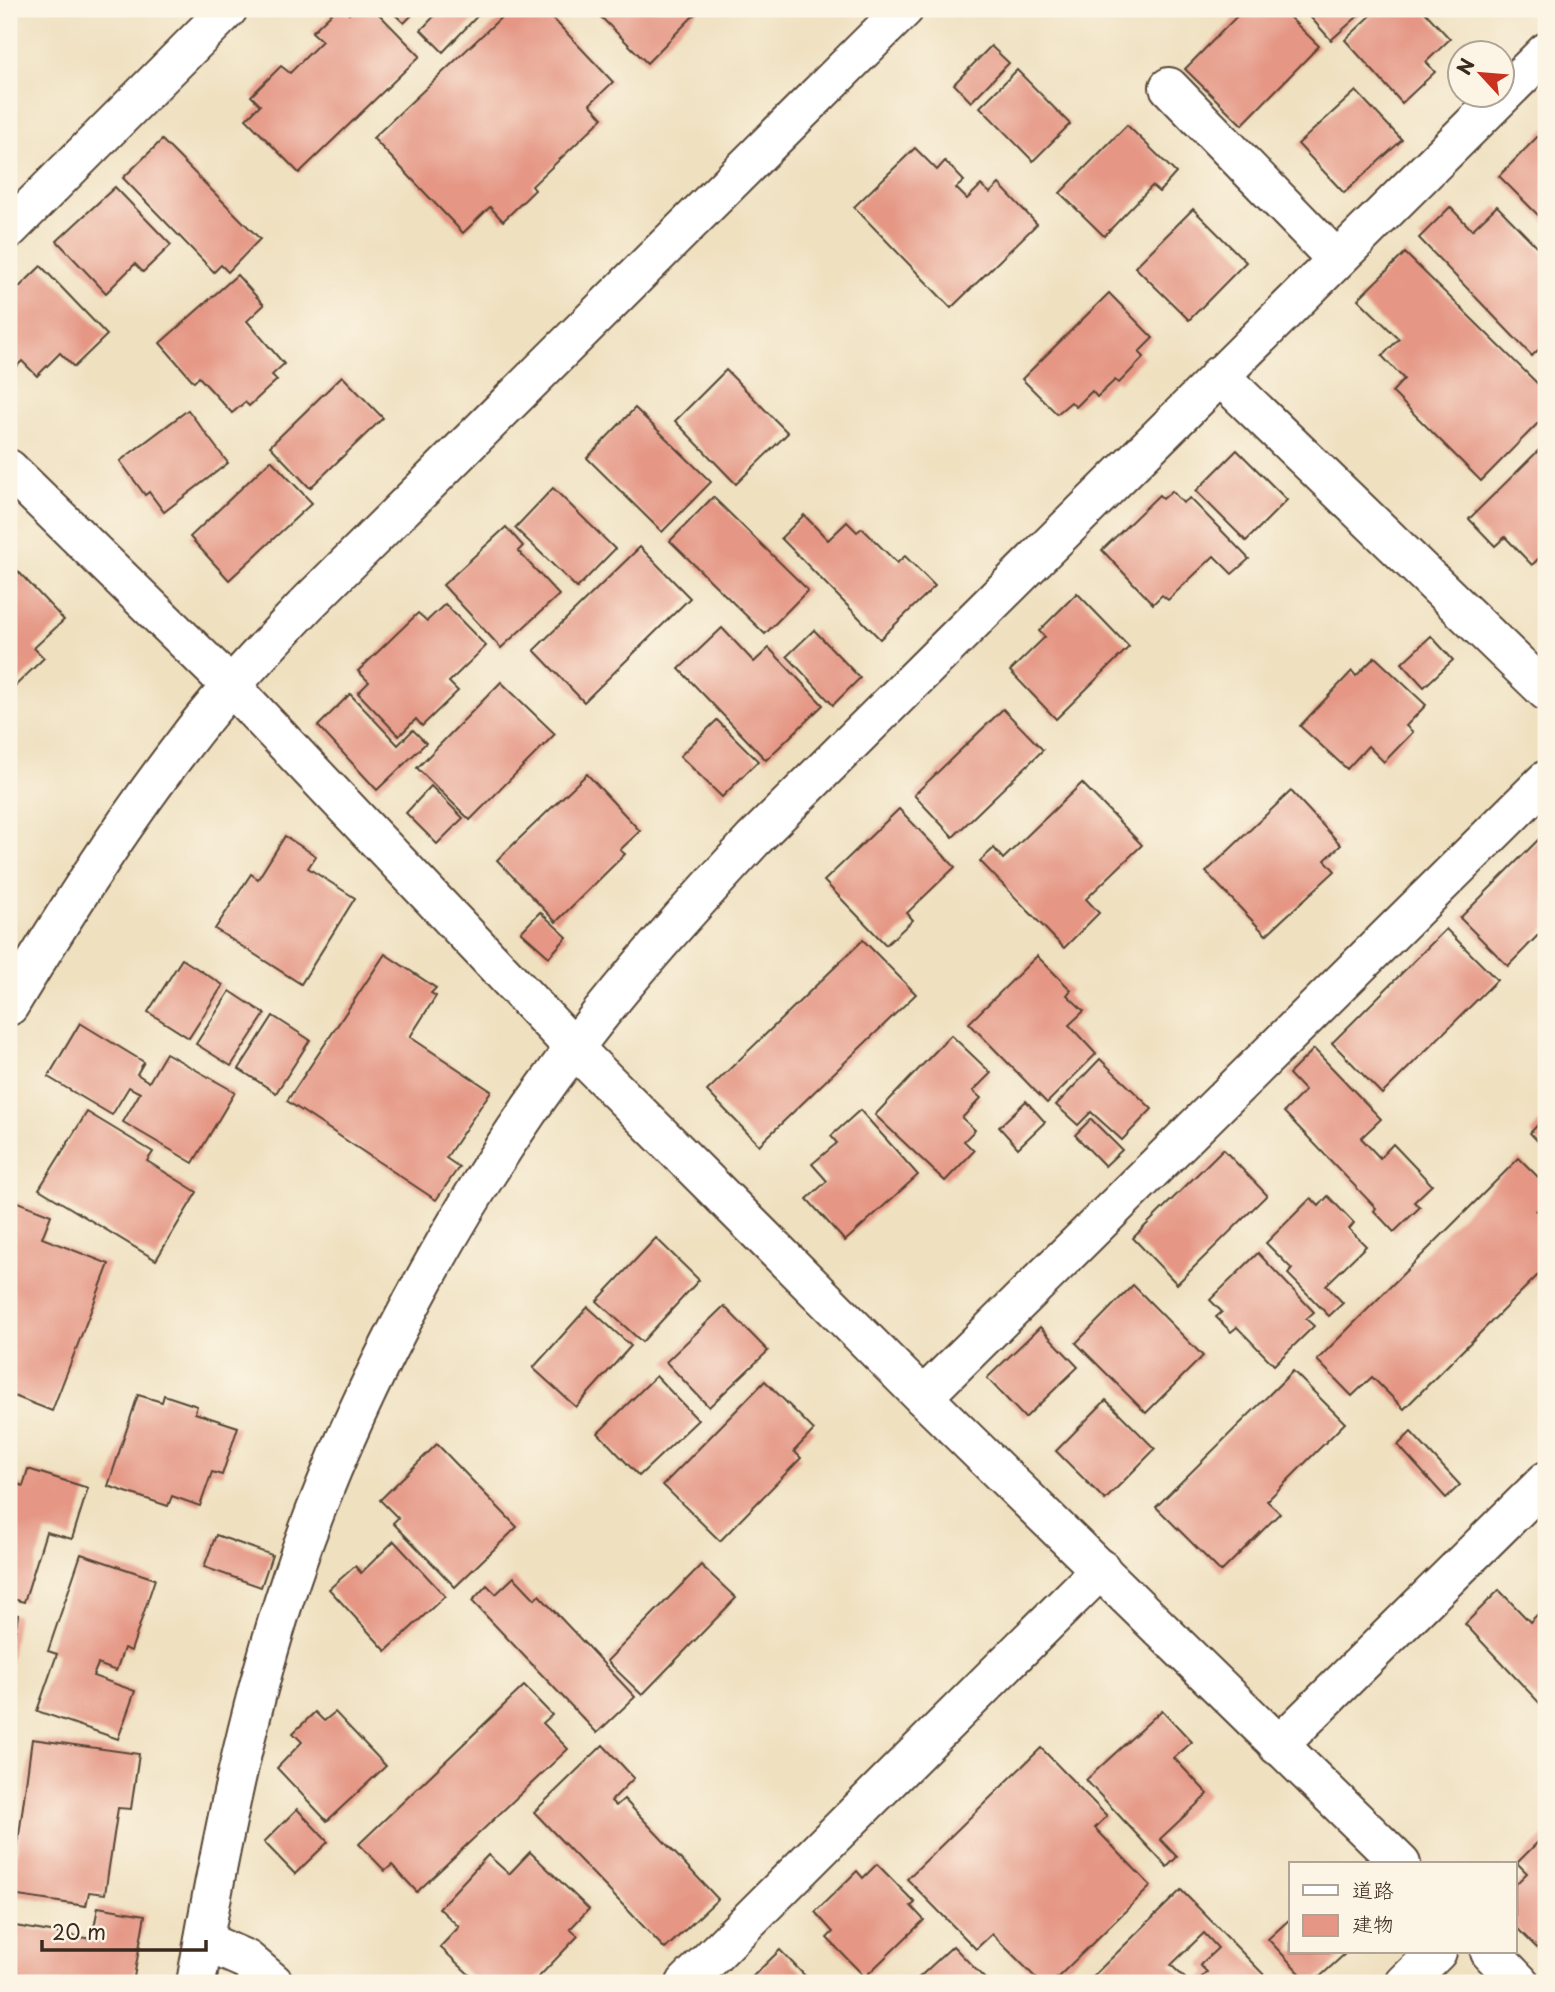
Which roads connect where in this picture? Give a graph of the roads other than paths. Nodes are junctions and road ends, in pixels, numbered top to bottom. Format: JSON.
{"nodes":[{"id":1,"x":228,"y":9,"type":"edge"},
{"id":2,"x":904,"y":9,"type":"edge"},
{"id":3,"x":1546,"y":52,"type":"edge"},
{"id":4,"x":1169,"y":87,"type":"dead end"},
{"id":5,"x":9,"y":229,"type":"edge"},
{"id":6,"x":1336,"y":259,"type":"junction"},
{"id":7,"x":1219,"y":375,"type":"junction"},
{"id":8,"x":9,"y":469,"type":"edge"},
{"id":9,"x":231,"y":686,"type":"junction"},
{"id":10,"x":1546,"y":691,"type":"edge"},
{"id":11,"x":1546,"y":780,"type":"edge"},
{"id":12,"x":9,"y":1006,"type":"edge"},
{"id":13,"x":574,"y":1048,"type":"junction"},
{"id":14,"x":923,"y":1397,"type":"junction"},
{"id":15,"x":1546,"y":1481,"type":"edge"},
{"id":16,"x":1101,"y":1569,"type":"junction"},
{"id":17,"x":1278,"y":1746,"type":"junction"},
{"id":18,"x":1399,"y":1862,"type":"edge"},
{"id":19,"x":204,"y":1941,"type":"junction"},
{"id":20,"x":1435,"y":1954,"type":"edge"},
{"id":21,"x":1492,"y":1954,"type":"edge"},
{"id":22,"x":196,"y":1983,"type":"edge"},
{"id":23,"x":274,"y":1983,"type":"edge"},
{"id":24,"x":687,"y":1983,"type":"edge"},
{"id":25,"x":1405,"y":1983,"type":"edge"},
{"id":26,"x":1521,"y":1983,"type":"edge"}],
"edges":[{"from":1,"to":5,"type":"street"},
{"from":2,"to":9,"type":"street"},
{"from":3,"to":6,"type":"street"},
{"from":4,"to":6,"type":"street"},
{"from":6,"to":7,"type":"street"},
{"from":7,"to":10,"type":"street"},
{"from":7,"to":13,"type":"street"},
{"from":8,"to":9,"type":"street"},
{"from":9,"to":12,"type":"street"},
{"from":9,"to":13,"type":"street"},
{"from":11,"to":14,"type":"street"},
{"from":13,"to":14,"type":"street"},
{"from":13,"to":19,"type":"street"},
{"from":14,"to":16,"type":"street"},
{"from":15,"to":17,"type":"street"},
{"from":16,"to":17,"type":"street"},
{"from":16,"to":24,"type":"street"},
{"from":17,"to":18,"type":"street"},
{"from":19,"to":22,"type":"street"},
{"from":19,"to":23,"type":"street"},
{"from":20,"to":25,"type":"street"},
{"from":21,"to":26,"type":"street"}]}
